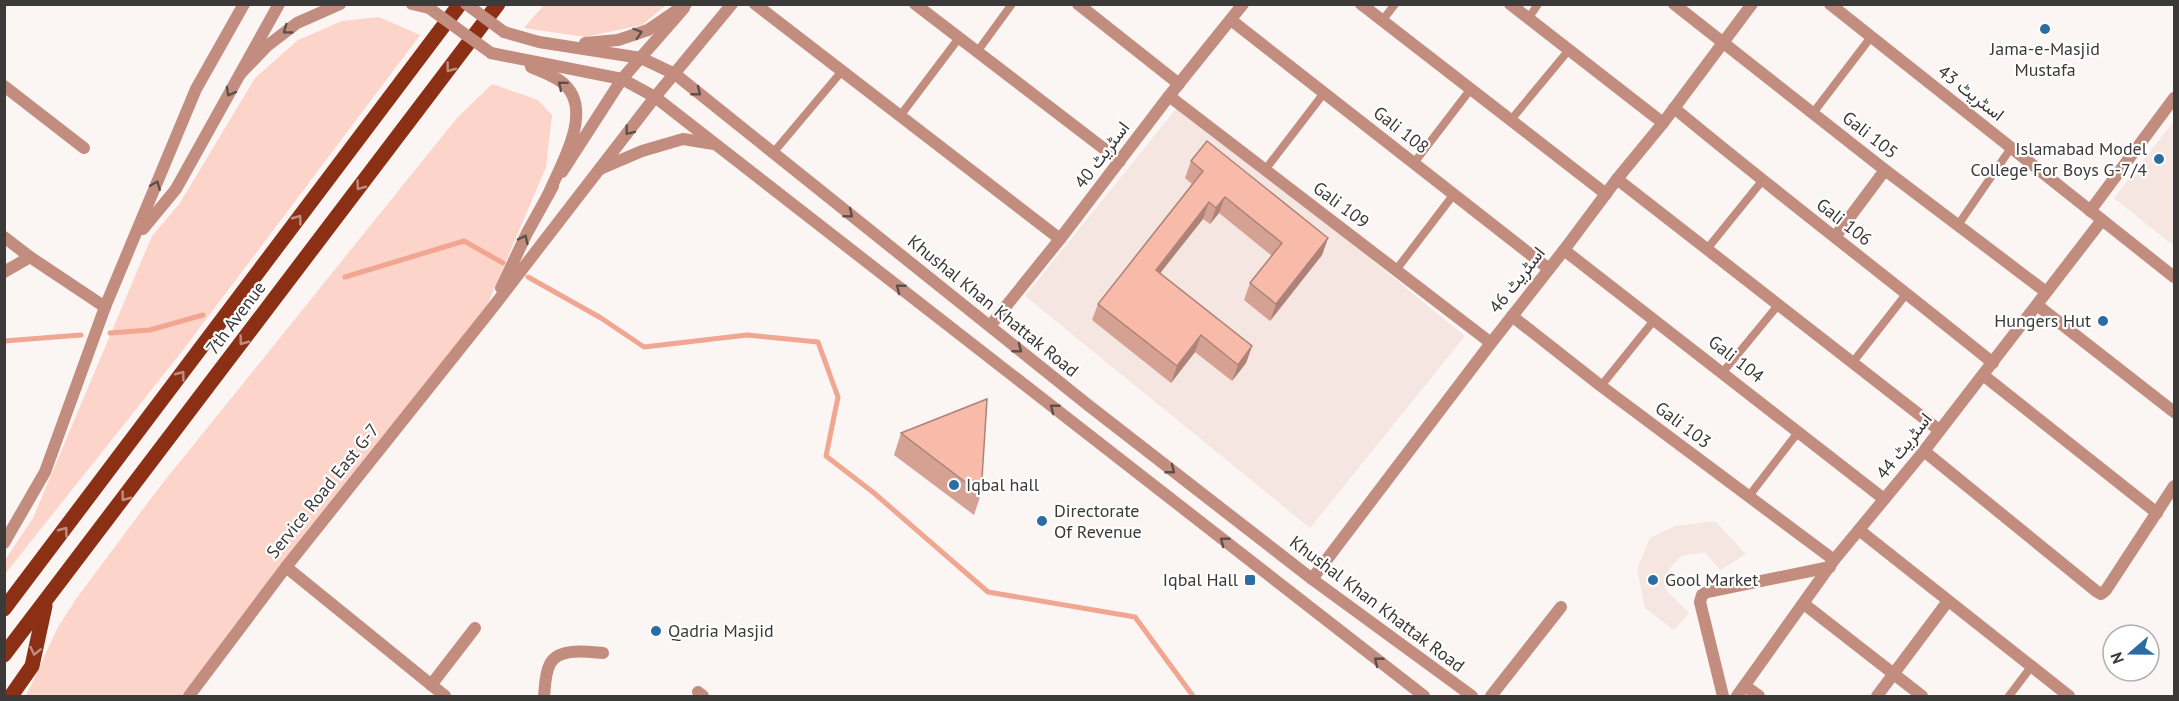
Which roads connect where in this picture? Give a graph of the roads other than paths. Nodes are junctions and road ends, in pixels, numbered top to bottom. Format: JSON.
{"nodes":[{"id":1,"x":244,"y":4,"type":"edge"},
{"id":2,"x":279,"y":4,"type":"edge"},
{"id":3,"x":340,"y":4,"type":"edge"},
{"id":4,"x":412,"y":4,"type":"edge"},
{"id":5,"x":460,"y":4,"type":"edge"},
{"id":6,"x":466,"y":4,"type":"edge"},
{"id":7,"x":498,"y":4,"type":"edge"},
{"id":8,"x":686,"y":4,"type":"edge"},
{"id":9,"x":732,"y":4,"type":"edge"},
{"id":10,"x":755,"y":4,"type":"edge"},
{"id":11,"x":915,"y":4,"type":"edge"},
{"id":12,"x":1012,"y":4,"type":"edge"},
{"id":13,"x":1078,"y":4,"type":"edge"},
{"id":14,"x":1243,"y":4,"type":"edge"},
{"id":15,"x":1360,"y":4,"type":"edge"},
{"id":16,"x":1395,"y":4,"type":"edge"},
{"id":17,"x":1510,"y":4,"type":"edge"},
{"id":18,"x":1538,"y":4,"type":"edge"},
{"id":19,"x":1674,"y":4,"type":"edge"},
{"id":20,"x":1752,"y":4,"type":"edge"},
{"id":21,"x":1830,"y":4,"type":"edge"},
{"id":22,"x":1528,"y":19,"type":"junction"},
{"id":23,"x":1231,"y":20,"type":"junction"},
{"id":24,"x":1382,"y":21,"type":"junction"},
{"id":25,"x":1871,"y":37,"type":"junction"},
{"id":26,"x":959,"y":38,"type":"junction"},
{"id":27,"x":539,"y":42,"type":"junction"},
{"id":28,"x":1724,"y":43,"type":"junction"},
{"id":29,"x":1568,"y":51,"type":"junction"},
{"id":30,"x":977,"y":52,"type":"junction"},
{"id":31,"x":510,"y":58,"type":"junction"},
{"id":32,"x":641,"y":58,"type":"junction"},
{"id":33,"x":842,"y":71,"type":"junction"},
{"id":34,"x":241,"y":73,"type":"junction"},
{"id":35,"x":675,"y":74,"type":"junction"},
{"id":36,"x":622,"y":79,"type":"junction"},
{"id":37,"x":1179,"y":84,"type":"junction"},
{"id":38,"x":4,"y":86,"type":"edge"},
{"id":39,"x":1470,"y":90,"type":"junction"},
{"id":40,"x":1324,"y":93,"type":"junction"},
{"id":41,"x":1169,"y":96,"type":"junction"},
{"id":42,"x":655,"y":98,"type":"junction"},
{"id":43,"x":2175,"y":98,"type":"edge"},
{"id":44,"x":1674,"y":108,"type":"junction"},
{"id":45,"x":1813,"y":113,"type":"junction"},
{"id":46,"x":900,"y":116,"type":"junction"},
{"id":47,"x":1510,"y":121,"type":"junction"},
{"id":48,"x":1663,"y":123,"type":"junction"},
{"id":49,"x":715,"y":144,"type":"junction"},
{"id":50,"x":84,"y":148,"type":"dead end"},
{"id":51,"x":2011,"y":148,"type":"junction"},
{"id":52,"x":773,"y":153,"type":"junction"},
{"id":53,"x":1120,"y":161,"type":"junction"},
{"id":54,"x":1414,"y":163,"type":"junction"},
{"id":55,"x":600,"y":169,"type":"junction"},
{"id":56,"x":1265,"y":170,"type":"junction"},
{"id":57,"x":1885,"y":170,"type":"junction"},
{"id":58,"x":1617,"y":179,"type":"junction"},
{"id":59,"x":1762,"y":181,"type":"junction"},
{"id":60,"x":548,"y":195,"type":"junction"},
{"id":61,"x":1454,"y":195,"type":"junction"},
{"id":62,"x":1606,"y":195,"type":"junction"},
{"id":63,"x":2090,"y":211,"type":"junction"},
{"id":64,"x":2102,"y":220,"type":"junction"},
{"id":65,"x":1958,"y":225,"type":"junction"},
{"id":66,"x":4,"y":237,"type":"edge"},
{"id":67,"x":1835,"y":237,"type":"junction"},
{"id":68,"x":134,"y":239,"type":"junction"},
{"id":69,"x":1060,"y":239,"type":"junction"},
{"id":70,"x":1707,"y":249,"type":"junction"},
{"id":71,"x":1564,"y":250,"type":"junction"},
{"id":72,"x":30,"y":257,"type":"junction"},
{"id":73,"x":1549,"y":269,"type":"junction"},
{"id":74,"x":1396,"y":270,"type":"junction"},
{"id":75,"x":4,"y":272,"type":"edge"},
{"id":76,"x":2175,"y":277,"type":"edge"},
{"id":77,"x":2046,"y":292,"type":"junction"},
{"id":78,"x":1907,"y":293,"type":"junction"},
{"id":79,"x":1779,"y":304,"type":"junction"},
{"id":80,"x":2037,"y":305,"type":"junction"},
{"id":81,"x":105,"y":307,"type":"junction"},
{"id":82,"x":490,"y":311,"type":"junction"},
{"id":83,"x":1512,"y":316,"type":"junction"},
{"id":84,"x":1655,"y":319,"type":"junction"},
{"id":85,"x":990,"y":326,"type":"junction"},
{"id":86,"x":1491,"y":343,"type":"junction"},
{"id":87,"x":1853,"y":362,"type":"junction"},
{"id":88,"x":1993,"y":363,"type":"junction"},
{"id":89,"x":1723,"y":372,"type":"junction"},
{"id":90,"x":1983,"y":375,"type":"junction"},
{"id":91,"x":1601,"y":386,"type":"junction"},
{"id":92,"x":1088,"y":405,"type":"junction"},
{"id":93,"x":2175,"y":412,"type":"edge"},
{"id":94,"x":1074,"y":424,"type":"junction"},
{"id":95,"x":1939,"y":430,"type":"junction"},
{"id":96,"x":1799,"y":431,"type":"junction"},
{"id":97,"x":1924,"y":451,"type":"junction"},
{"id":98,"x":2175,"y":486,"type":"edge"},
{"id":99,"x":1749,"y":496,"type":"junction"},
{"id":100,"x":1884,"y":500,"type":"junction"},
{"id":101,"x":2157,"y":513,"type":"junction"},
{"id":102,"x":1859,"y":530,"type":"junction"},
{"id":103,"x":4,"y":543,"type":"edge"},
{"id":104,"x":1832,"y":563,"type":"junction"},
{"id":105,"x":286,"y":567,"type":"junction"},
{"id":106,"x":29,"y":578,"type":"junction"},
{"id":107,"x":1312,"y":579,"type":"junction"},
{"id":108,"x":4,"y":595,"type":"edge"},
{"id":109,"x":47,"y":600,"type":"junction"},
{"id":110,"x":1948,"y":600,"type":"junction"},
{"id":111,"x":1804,"y":604,"type":"junction"},
{"id":112,"x":1561,"y":607,"type":"dead end"},
{"id":113,"x":4,"y":609,"type":"edge"},
{"id":114,"x":475,"y":628,"type":"dead end"},
{"id":115,"x":603,"y":652,"type":"dead end"},
{"id":116,"x":4,"y":655,"type":"edge"},
{"id":117,"x":2031,"y":667,"type":"junction"},
{"id":118,"x":1894,"y":674,"type":"junction"},
{"id":119,"x":431,"y":685,"type":"junction"},
{"id":120,"x":1745,"y":686,"type":"junction"},
{"id":121,"x":11,"y":696,"type":"edge"},
{"id":122,"x":189,"y":696,"type":"edge"},
{"id":123,"x":445,"y":696,"type":"edge"},
{"id":124,"x":544,"y":696,"type":"edge"},
{"id":125,"x":1424,"y":696,"type":"edge"},
{"id":126,"x":1472,"y":696,"type":"edge"},
{"id":127,"x":1491,"y":696,"type":"edge"},
{"id":128,"x":1723,"y":696,"type":"edge"},
{"id":129,"x":1737,"y":696,"type":"edge"},
{"id":130,"x":1759,"y":696,"type":"edge"},
{"id":131,"x":1877,"y":696,"type":"edge"},
{"id":132,"x":1922,"y":696,"type":"edge"},
{"id":133,"x":2009,"y":696,"type":"edge"},
{"id":134,"x":2069,"y":696,"type":"edge"}],
"edges":[{"from":68,"to":1,"type":"street","one_way":true},
{"from":2,"to":34,"type":"street"},
{"from":3,"to":34,"type":"street","one_way":true},
{"from":4,"to":31,"type":"street","bridge":true},
{"from":106,"to":5,"type":"main road","name":"7th Avenue","one_way":true},
{"from":6,"to":27,"type":"street","name":"Khushal Khan Khattak Road","bridge":true},
{"from":7,"to":109,"type":"main road","name":"7th Avenue","one_way":true},
{"from":27,"to":8,"type":"street","one_way":true},
{"from":8,"to":32,"type":"street","name":"Service Road East G-7"},
{"from":9,"to":35,"type":"street","name":"Service Road East G-7"},
{"from":10,"to":33,"type":"street"},
{"from":11,"to":26,"type":"street"},
{"from":12,"to":30,"type":"lane"},
{"from":13,"to":37,"type":"street"},
{"from":14,"to":23,"type":"street","name":"اسٹریٹ 40"},
{"from":15,"to":24,"type":"street"},
{"from":16,"to":24,"type":"lane"},
{"from":17,"to":22,"type":"street"},
{"from":18,"to":22,"type":"lane"},
{"from":19,"to":28,"type":"street","name":"Gali 105"},
{"from":20,"to":28,"type":"street","name":"اسٹریٹ 46"},
{"from":21,"to":25,"type":"street","name":"اسٹریٹ 43"},
{"from":22,"to":29,"type":"street"},
{"from":23,"to":37,"type":"street","name":"اسٹریٹ 40"},
{"from":23,"to":40,"type":"street","name":"Gali 108"},
{"from":24,"to":39,"type":"street"},
{"from":25,"to":45,"type":"lane"},
{"from":25,"to":51,"type":"street","name":"اسٹریٹ 43"},
{"from":26,"to":30,"type":"street"},
{"from":26,"to":46,"type":"lane"},
{"from":27,"to":32,"type":"street","name":"Khushal Khan Khattak Road"},
{"from":28,"to":44,"type":"street","name":"اسٹریٹ 46"},
{"from":28,"to":45,"type":"street","name":"Gali 105"},
{"from":29,"to":47,"type":"lane"},
{"from":29,"to":48,"type":"street"},
{"from":30,"to":53,"type":"street"},
{"from":31,"to":36,"type":"street"},
{"from":60,"to":31,"type":"street","one_way":true},
{"from":32,"to":35,"type":"street","name":"Khushal Khan Khattak Road"},
{"from":32,"to":36,"type":"street","name":"Service Road East G-7"},
{"from":33,"to":46,"type":"street"},
{"from":33,"to":52,"type":"lane"},
{"from":34,"to":68,"type":"street","one_way":true},
{"from":35,"to":42,"type":"street","name":"Service Road East G-7"},
{"from":35,"to":52,"type":"street","name":"Khushal Khan Khattak Road","one_way":true},
{"from":36,"to":42,"type":"street"},
{"from":36,"to":60,"type":"street","name":"Service Road East G-7"},
{"from":37,"to":41,"type":"street","name":"اسٹریٹ 40"},
{"from":38,"to":50,"type":"street"},
{"from":39,"to":47,"type":"street"},
{"from":39,"to":54,"type":"lane"},
{"from":40,"to":54,"type":"street","name":"Gali 108"},
{"from":40,"to":56,"type":"lane"},
{"from":41,"to":53,"type":"street","name":"اسٹریٹ 40"},
{"from":41,"to":56,"type":"street","name":"Gali 109"},
{"from":42,"to":49,"type":"street"},
{"from":42,"to":55,"type":"street","name":"Service Road East G-7","one_way":true},
{"from":43,"to":63,"type":"street"},
{"from":44,"to":48,"type":"street","name":"اسٹریٹ 46"},
{"from":44,"to":59,"type":"street","name":"Gali 106"},
{"from":45,"to":57,"type":"street","name":"Gali 105"},
{"from":46,"to":69,"type":"street"},
{"from":47,"to":62,"type":"street"},
{"from":48,"to":58,"type":"street","name":"اسٹریٹ 46"},
{"from":49,"to":55,"type":"street"},
{"from":94,"to":49,"type":"street","one_way":true},
{"from":51,"to":63,"type":"street","name":"اسٹریٹ 43"},
{"from":51,"to":65,"type":"lane"},
{"from":52,"to":85,"type":"street","name":"Khushal Khan Khattak Road","one_way":true},
{"from":53,"to":69,"type":"street","name":"اسٹریٹ 40"},
{"from":54,"to":61,"type":"street","name":"Gali 108"},
{"from":55,"to":82,"type":"street","name":"Service Road East G-7"},
{"from":56,"to":74,"type":"street","name":"Gali 109"},
{"from":57,"to":65,"type":"street","name":"Gali 105"},
{"from":57,"to":67,"type":"street"},
{"from":58,"to":62,"type":"street","name":"اسٹریٹ 46"},
{"from":58,"to":70,"type":"street"},
{"from":59,"to":67,"type":"street","name":"Gali 106"},
{"from":59,"to":70,"type":"lane"},
{"from":82,"to":60,"type":"street","name":"Service Road East G-7","one_way":true},
{"from":61,"to":73,"type":"street","name":"Gali 108"},
{"from":61,"to":74,"type":"lane"},
{"from":62,"to":71,"type":"street","name":"اسٹریٹ 46"},
{"from":63,"to":64,"type":"street","name":"اسٹریٹ 43"},
{"from":64,"to":76,"type":"street","name":"اسٹریٹ 43"},
{"from":64,"to":77,"type":"street","name":"اسٹریٹ 44"},
{"from":65,"to":77,"type":"street","name":"Gali 105"},
{"from":66,"to":72,"type":"street"},
{"from":67,"to":78,"type":"street","name":"Gali 106"},
{"from":68,"to":81,"type":"street"},
{"from":69,"to":85,"type":"street","name":"اسٹریٹ 40"},
{"from":70,"to":79,"type":"street"},
{"from":71,"to":73,"type":"street","name":"اسٹریٹ 46"},
{"from":71,"to":84,"type":"street","name":"Gali 104"},
{"from":72,"to":75,"type":"street"},
{"from":72,"to":81,"type":"street"},
{"from":73,"to":83,"type":"street","name":"اسٹریٹ 46"},
{"from":74,"to":86,"type":"street","name":"Gali 109"},
{"from":77,"to":80,"type":"street","name":"اسٹریٹ 44"},
{"from":78,"to":87,"type":"lane"},
{"from":78,"to":88,"type":"street","name":"Gali 106"},
{"from":79,"to":87,"type":"street"},
{"from":79,"to":89,"type":"lane"},
{"from":80,"to":88,"type":"street","name":"اسٹریٹ 44"},
{"from":80,"to":93,"type":"street"},
{"from":81,"to":103,"type":"street"},
{"from":82,"to":105,"type":"street","name":"Service Road East G-7"},
{"from":83,"to":86,"type":"street","name":"اسٹریٹ 46"},
{"from":83,"to":91,"type":"street","name":"Gali 103"},
{"from":84,"to":89,"type":"street","name":"Gali 104"},
{"from":84,"to":91,"type":"lane"},
{"from":85,"to":92,"type":"street","name":"Khushal Khan Khattak Road","one_way":true},
{"from":86,"to":107,"type":"street","name":"اسٹریٹ 46"},
{"from":87,"to":95,"type":"street"},
{"from":88,"to":90,"type":"street","name":"اسٹریٹ 44"},
{"from":89,"to":96,"type":"street","name":"Gali 104"},
{"from":90,"to":95,"type":"street","name":"اسٹریٹ 44"},
{"from":90,"to":101,"type":"street"},
{"from":91,"to":99,"type":"street","name":"Gali 103"},
{"from":92,"to":94,"type":"street"},
{"from":92,"to":107,"type":"street","name":"Khushal Khan Khattak Road","one_way":true},
{"from":125,"to":94,"type":"street","one_way":true},
{"from":95,"to":97,"type":"street","name":"اسٹریٹ 44"},
{"from":96,"to":99,"type":"lane"},
{"from":96,"to":100,"type":"street","name":"Gali 104"},
{"from":97,"to":100,"type":"street","name":"اسٹریٹ 44"},
{"from":97,"to":101,"type":"street"},
{"from":98,"to":101,"type":"street"},
{"from":99,"to":104,"type":"street","name":"Gali 103"},
{"from":100,"to":102,"type":"street","name":"اسٹریٹ 44"},
{"from":102,"to":104,"type":"street","name":"اسٹریٹ 44"},
{"from":102,"to":110,"type":"street"},
{"from":104,"to":111,"type":"street","name":"اسٹریٹ 44"},
{"from":104,"to":128,"type":"street"},
{"from":105,"to":119,"type":"street"},
{"from":105,"to":122,"type":"street","name":"Service Road East G-7"},
{"from":106,"to":108,"type":"main road"},
{"from":106,"to":113,"type":"main road","name":"7th Avenue"},
{"from":107,"to":126,"type":"street","name":"Khushal Khan Khattak Road"},
{"from":109,"to":116,"type":"main road","name":"7th Avenue"},
{"from":109,"to":121,"type":"main road","one_way":true},
{"from":110,"to":117,"type":"street"},
{"from":110,"to":118,"type":"street"},
{"from":111,"to":118,"type":"street"},
{"from":111,"to":120,"type":"street","name":"اسٹریٹ 44"},
{"from":112,"to":127,"type":"street"},
{"from":114,"to":119,"type":"street"},
{"from":115,"to":124,"type":"street"},
{"from":117,"to":133,"type":"lane"},
{"from":117,"to":134,"type":"street"},
{"from":118,"to":131,"type":"street"},
{"from":118,"to":132,"type":"street"},
{"from":119,"to":123,"type":"street"},
{"from":120,"to":129,"type":"street","name":"اسٹریٹ 44"},
{"from":120,"to":130,"type":"street"}]}
